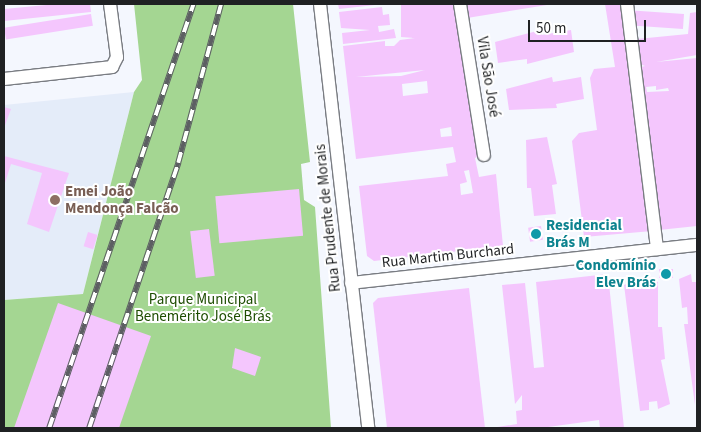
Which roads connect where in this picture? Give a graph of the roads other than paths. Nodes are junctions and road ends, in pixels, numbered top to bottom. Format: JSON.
{"nodes":[{"id":1,"x":110,"y":4,"type":"edge"},
{"id":2,"x":320,"y":4,"type":"edge"},
{"id":3,"x":460,"y":4,"type":"edge"},
{"id":4,"x":627,"y":4,"type":"edge"},
{"id":5,"x":4,"y":79,"type":"edge"},
{"id":6,"x":484,"y":155,"type":"dead end"},
{"id":7,"x":697,"y":244,"type":"edge"},
{"id":8,"x":657,"y":249,"type":"junction"},
{"id":9,"x":351,"y":283,"type":"junction"},
{"id":10,"x":368,"y":428,"type":"edge"}],
"edges":[{"from":1,"to":5,"type":"street"},
{"from":2,"to":9,"type":"street","name":"Rua Prudente de Morais"},
{"from":3,"to":6,"type":"street","name":"Vila São José"},
{"from":4,"to":8,"type":"street"},
{"from":7,"to":8,"type":"street","name":"Rua Martim Burchard"},
{"from":8,"to":9,"type":"street","name":"Rua Martim Burchard"},
{"from":9,"to":10,"type":"street","name":"Rua Prudente de Morais"}]}
